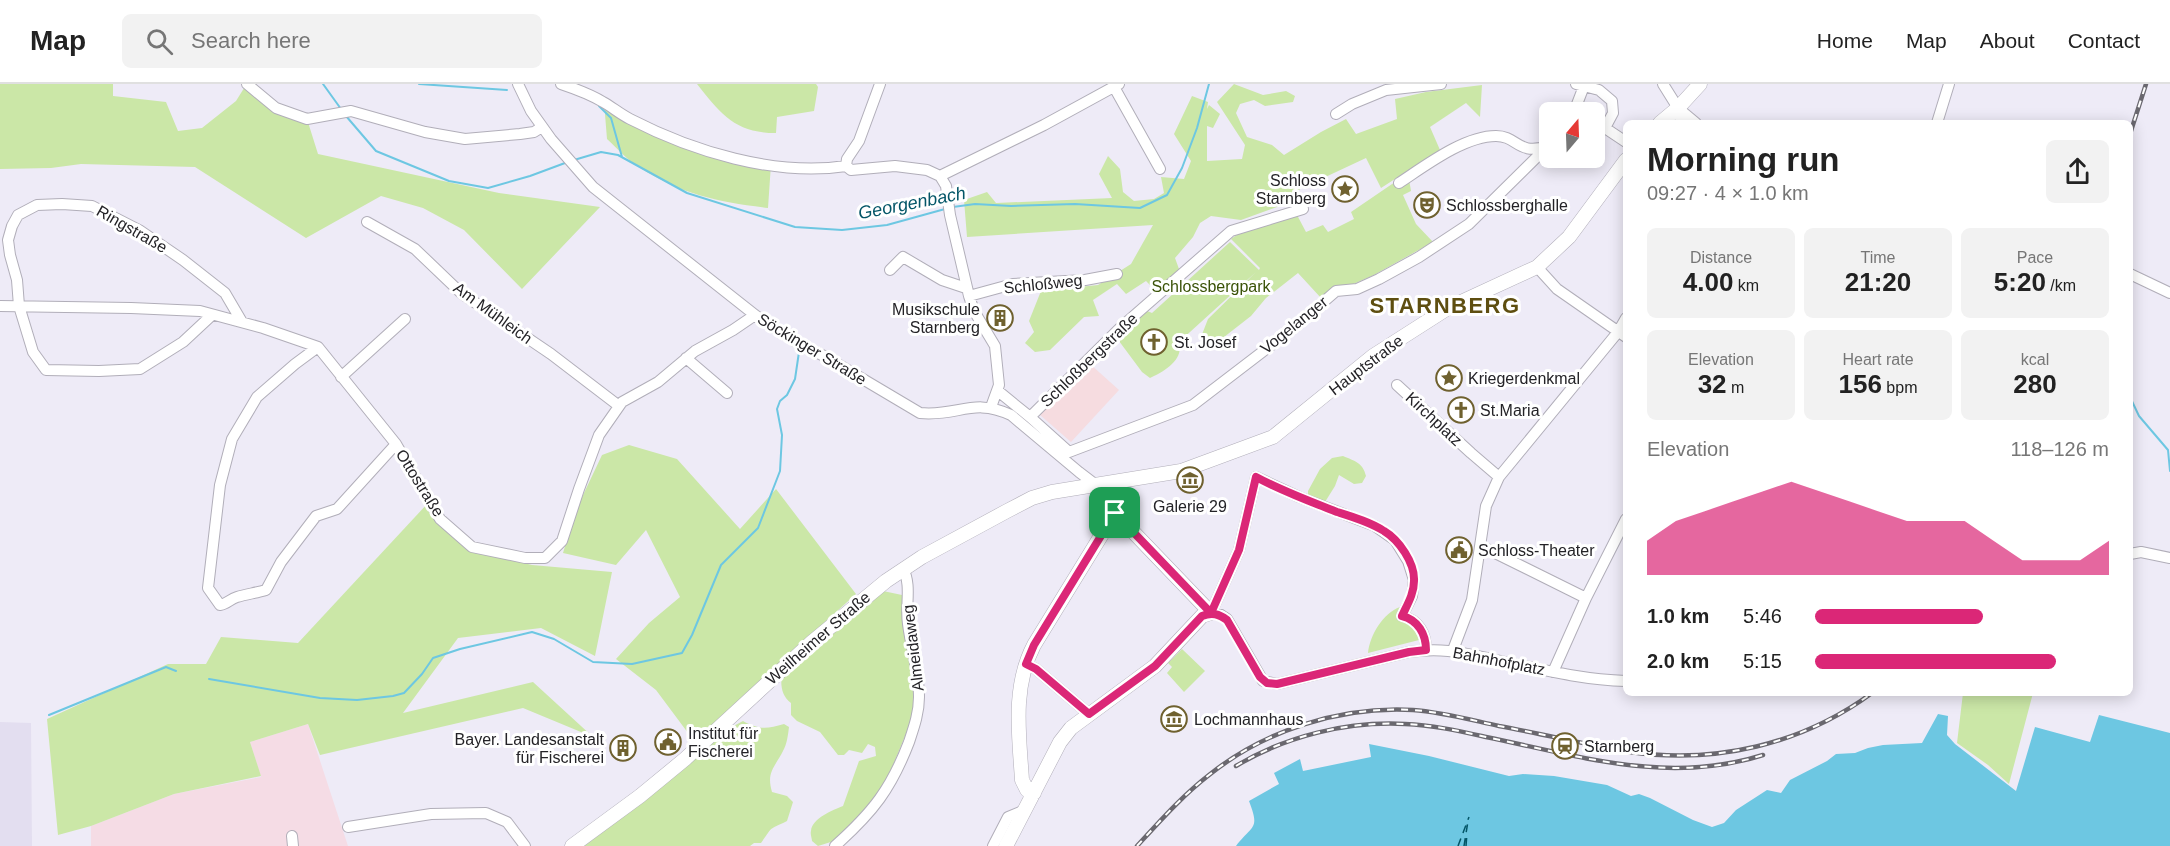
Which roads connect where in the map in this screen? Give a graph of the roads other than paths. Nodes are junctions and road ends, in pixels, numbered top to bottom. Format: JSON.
{"nodes":[{"id":1,"x":247,"y":84,"type":"edge"},
{"id":2,"x":518,"y":84,"type":"edge"},
{"id":3,"x":561,"y":84,"type":"edge"},
{"id":4,"x":880,"y":84,"type":"edge"},
{"id":5,"x":1441,"y":84,"type":"edge"},
{"id":6,"x":1663,"y":84,"type":"edge"},
{"id":7,"x":1700,"y":84,"type":"edge"},
{"id":8,"x":1949,"y":84,"type":"edge"},
{"id":9,"x":1117,"y":85,"type":"edge"},
{"id":10,"x":1580,"y":85,"type":"edge"},
{"id":11,"x":1576,"y":102,"type":"edge"},
{"id":12,"x":1678,"y":108,"type":"junction"},
{"id":13,"x":1336,"y":114,"type":"dead end"},
{"id":14,"x":1664,"y":120,"type":"edge"},
{"id":15,"x":1680,"y":120,"type":"edge"},
{"id":16,"x":1692,"y":120,"type":"edge"},
{"id":17,"x":1938,"y":120,"type":"edge"},
{"id":18,"x":542,"y":127,"type":"junction"},
{"id":19,"x":1623,"y":140,"type":"edge"},
{"id":20,"x":1539,"y":148,"type":"edge"},
{"id":21,"x":1539,"y":155,"type":"edge"},
{"id":22,"x":1623,"y":164,"type":"edge"},
{"id":23,"x":846,"y":166,"type":"junction"},
{"id":24,"x":1160,"y":169,"type":"dead end"},
{"id":25,"x":940,"y":176,"type":"junction"},
{"id":26,"x":1399,"y":183,"type":"dead end"},
{"id":27,"x":1303,"y":209,"type":"dead end"},
{"id":28,"x":368,"y":222,"type":"dead end"},
{"id":29,"x":1537,"y":267,"type":"junction"},
{"id":30,"x":890,"y":270,"type":"dead end"},
{"id":31,"x":1117,"y":274,"type":"dead end"},
{"id":32,"x":2133,"y":275,"type":"edge"},
{"id":33,"x":2169,"y":290,"type":"edge"},
{"id":34,"x":967,"y":292,"type":"junction"},
{"id":35,"x":0,"y":306,"type":"edge"},
{"id":36,"x":19,"y":306,"type":"junction"},
{"id":37,"x":212,"y":315,"type":"junction"},
{"id":38,"x":754,"y":315,"type":"junction"},
{"id":39,"x":405,"y":319,"type":"dead end"},
{"id":40,"x":243,"y":322,"type":"junction"},
{"id":41,"x":1622,"y":334,"type":"edge"},
{"id":42,"x":318,"y":347,"type":"junction"},
{"id":43,"x":686,"y":358,"type":"junction"},
{"id":44,"x":341,"y":377,"type":"junction"},
{"id":45,"x":1397,"y":385,"type":"dead end"},
{"id":46,"x":998,"y":391,"type":"junction"},
{"id":47,"x":727,"y":393,"type":"dead end"},
{"id":48,"x":619,"y":405,"type":"junction"},
{"id":49,"x":991,"y":407,"type":"junction"},
{"id":50,"x":1030,"y":417,"type":"junction"},
{"id":51,"x":396,"y":444,"type":"junction"},
{"id":52,"x":1499,"y":477,"type":"junction"},
{"id":53,"x":1096,"y":485,"type":"junction"},
{"id":54,"x":1115,"y":513,"type":"junction"},
{"id":55,"x":1623,"y":525,"type":"edge"},
{"id":56,"x":1481,"y":546,"type":"junction"},
{"id":57,"x":2133,"y":553,"type":"edge"},
{"id":58,"x":2170,"y":558,"type":"edge"},
{"id":59,"x":903,"y":569,"type":"junction"},
{"id":60,"x":1586,"y":598,"type":"junction"},
{"id":61,"x":1211,"y":613,"type":"junction"},
{"id":62,"x":1426,"y":650,"type":"junction"},
{"id":63,"x":1453,"y":650,"type":"junction"},
{"id":64,"x":1026,"y":664,"type":"junction"},
{"id":65,"x":1553,"y":672,"type":"junction"},
{"id":66,"x":1623,"y":681,"type":"edge"},
{"id":67,"x":1089,"y":714,"type":"junction"},
{"id":68,"x":1034,"y":794,"type":"junction"},
{"id":69,"x":1025,"y":810,"type":"junction"},
{"id":70,"x":348,"y":827,"type":"dead end"},
{"id":71,"x":525,"y":846,"type":"edge"},
{"id":72,"x":572,"y":846,"type":"edge"},
{"id":73,"x":836,"y":846,"type":"edge"},
{"id":74,"x":993,"y":846,"type":"edge"},
{"id":75,"x":1006,"y":846,"type":"edge"}],
"edges":[{"from":1,"to":18,"type":"street"},
{"from":2,"to":18,"type":"street","name":"Söckinger Straße"},
{"from":3,"to":23,"type":"street"},
{"from":4,"to":23,"type":"street"},
{"from":5,"to":13,"type":"street"},
{"from":6,"to":12,"type":"street"},
{"from":7,"to":12,"type":"main road"},
{"from":8,"to":17,"type":"street"},
{"from":9,"to":24,"type":"street"},
{"from":9,"to":25,"type":"street"},
{"from":10,"to":11,"type":"street"},
{"from":10,"to":19,"type":"street"},
{"from":12,"to":14,"type":"main road"},
{"from":12,"to":15,"type":"street"},
{"from":12,"to":16,"type":"street"},
{"from":18,"to":38,"type":"street","name":"Söckinger Straße"},
{"from":20,"to":26,"type":"street"},
{"from":21,"to":50,"type":"street","name":"Vogelanger"},
{"from":22,"to":29,"type":"main road","name":"Hauptstraße"},
{"from":23,"to":25,"type":"street"},
{"from":25,"to":34,"type":"street"},
{"from":27,"to":50,"type":"street","name":"Schloßbergstraße"},
{"from":28,"to":48,"type":"street","name":"Am Mühleich"},
{"from":29,"to":41,"type":"street"},
{"from":29,"to":53,"type":"main road","name":"Hauptstraße"},
{"from":30,"to":34,"type":"street"},
{"from":31,"to":34,"type":"street","name":"Schloßweg"},
{"from":32,"to":33,"type":"street"},
{"from":34,"to":46,"type":"street"},
{"from":35,"to":36,"type":"street"},
{"from":36,"to":37,"type":"street"},
{"from":36,"to":37,"type":"street","name":"Ringstraße"},
{"from":36,"to":40,"type":"street","name":"Ringstraße"},
{"from":37,"to":40,"type":"street"},
{"from":38,"to":43,"type":"street","name":"Ottostraße"},
{"from":38,"to":49,"type":"street","name":"Söckinger Straße"},
{"from":39,"to":44,"type":"street"},
{"from":40,"to":42,"type":"street"},
{"from":41,"to":52,"type":"street"},
{"from":42,"to":44,"type":"street","name":"Ottostraße"},
{"from":42,"to":51,"type":"street"},
{"from":43,"to":47,"type":"street"},
{"from":43,"to":48,"type":"street","name":"Ottostraße"},
{"from":44,"to":51,"type":"street","name":"Ottostraße"},
{"from":45,"to":52,"type":"street","name":"Kirchplatz"},
{"from":46,"to":49,"type":"street"},
{"from":46,"to":50,"type":"street","name":"Schloßbergstraße"},
{"from":48,"to":51,"type":"street","name":"Ottostraße"},
{"from":49,"to":53,"type":"street","name":"Söckinger Straße"},
{"from":52,"to":56,"type":"street"},
{"from":53,"to":54,"type":"main road"},
{"from":53,"to":59,"type":"main road","name":"Weilheimer Straße"},
{"from":54,"to":61,"type":"main road"},
{"from":54,"to":64,"type":"main road"},
{"from":55,"to":60,"type":"street"},
{"from":56,"to":60,"type":"street"},
{"from":56,"to":63,"type":"street"},
{"from":57,"to":58,"type":"street"},
{"from":59,"to":72,"type":"main road","name":"Weilheimer Straße"},
{"from":59,"to":73,"type":"street","name":"Almeidaweg"},
{"from":60,"to":65,"type":"street"},
{"from":61,"to":62,"type":"street","name":"Bahnhofplatz"},
{"from":61,"to":62,"type":"street"},
{"from":61,"to":67,"type":"main road"},
{"from":62,"to":63,"type":"street","name":"Bahnhofplatz"},
{"from":63,"to":65,"type":"street","name":"Bahnhofplatz"},
{"from":64,"to":67,"type":"street"},
{"from":64,"to":68,"type":"main road"},
{"from":65,"to":66,"type":"street","name":"Bahnhofplatz"},
{"from":67,"to":68,"type":"main road"},
{"from":68,"to":69,"type":"main road"},
{"from":69,"to":74,"type":"street"},
{"from":69,"to":75,"type":"main road"},
{"from":70,"to":71,"type":"street"}]}
